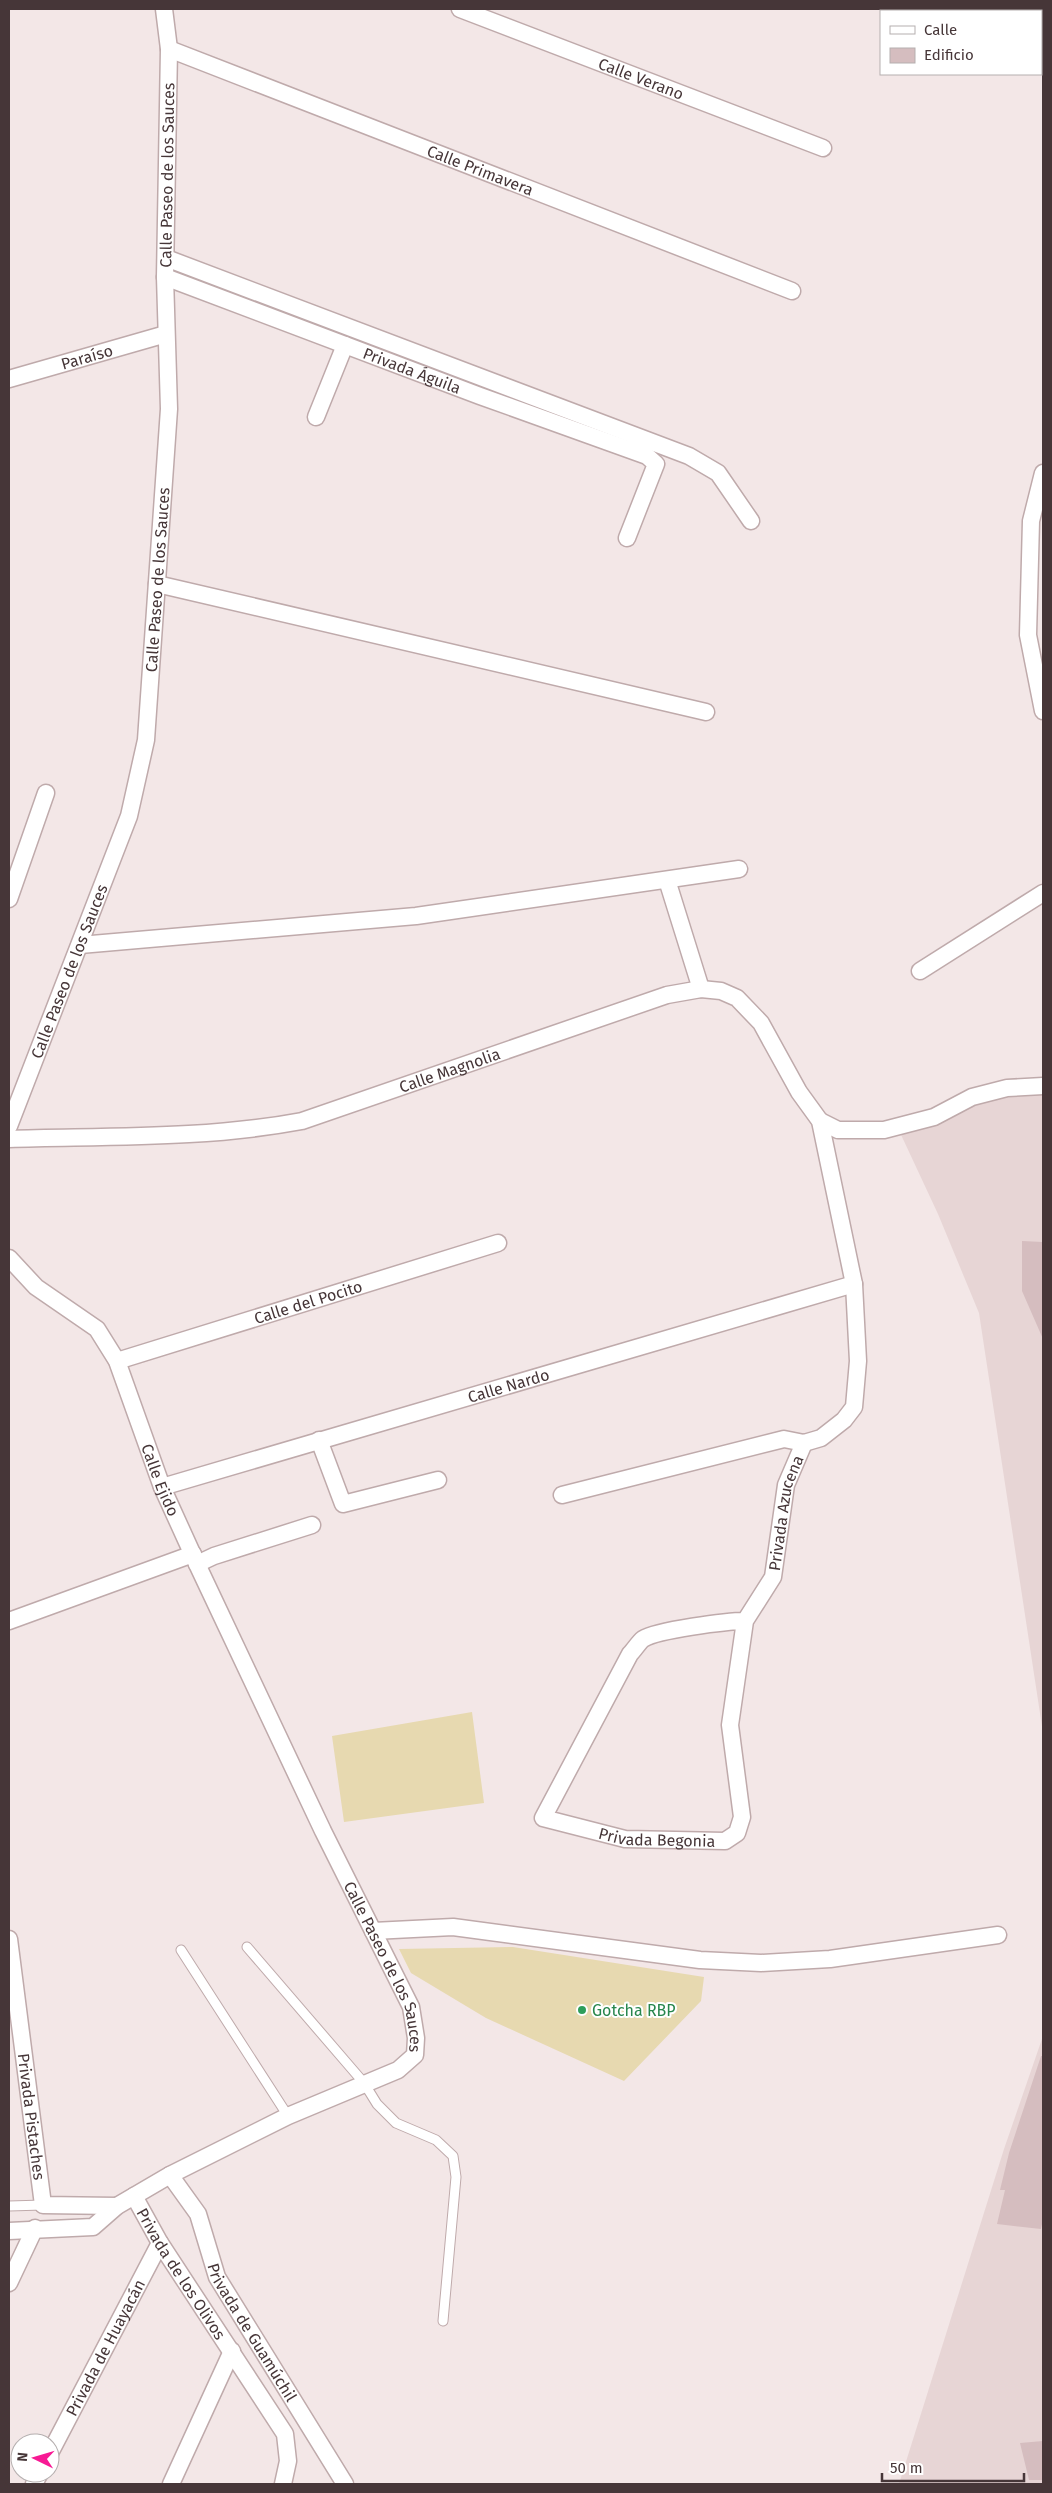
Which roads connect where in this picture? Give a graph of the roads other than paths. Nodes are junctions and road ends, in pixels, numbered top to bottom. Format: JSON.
{"nodes":[{"id":1,"x":164,"y":9,"type":"edge"},
{"id":2,"x":460,"y":9,"type":"edge"},
{"id":3,"x":169,"y":49,"type":"junction"},
{"id":4,"x":823,"y":148,"type":"dead end"},
{"id":5,"x":166,"y":258,"type":"junction"},
{"id":6,"x":166,"y":277,"type":"junction"},
{"id":7,"x":792,"y":291,"type":"dead end"},
{"id":8,"x":166,"y":334,"type":"junction"},
{"id":9,"x":344,"y":345,"type":"junction"},
{"id":10,"x":9,"y":379,"type":"edge"},
{"id":11,"x":316,"y":417,"type":"dead end"},
{"id":12,"x":1043,"y":472,"type":"edge"},
{"id":13,"x":751,"y":521,"type":"dead end"},
{"id":14,"x":628,"y":538,"type":"dead end"},
{"id":15,"x":157,"y":584,"type":"junction"},
{"id":16,"x":1043,"y":711,"type":"edge"},
{"id":17,"x":706,"y":712,"type":"dead end"},
{"id":18,"x":46,"y":793,"type":"dead end"},
{"id":19,"x":739,"y":869,"type":"dead end"},
{"id":20,"x":667,"y":880,"type":"junction"},
{"id":21,"x":1043,"y":893,"type":"edge"},
{"id":22,"x":9,"y":899,"type":"edge"},
{"id":23,"x":80,"y":945,"type":"junction"},
{"id":24,"x":920,"y":971,"type":"dead end"},
{"id":25,"x":701,"y":989,"type":"junction"},
{"id":26,"x":1043,"y":1086,"type":"edge"},
{"id":27,"x":820,"y":1121,"type":"junction"},
{"id":28,"x":9,"y":1126,"type":"edge"},
{"id":29,"x":9,"y":1139,"type":"edge"},
{"id":30,"x":498,"y":1244,"type":"dead end"},
{"id":31,"x":9,"y":1258,"type":"edge"},
{"id":32,"x":854,"y":1284,"type":"junction"},
{"id":33,"x":117,"y":1361,"type":"junction"},
{"id":34,"x":319,"y":1440,"type":"junction"},
{"id":35,"x":804,"y":1443,"type":"junction"},
{"id":36,"x":438,"y":1480,"type":"dead end"},
{"id":37,"x":162,"y":1487,"type":"junction"},
{"id":38,"x":562,"y":1494,"type":"dead end"},
{"id":39,"x":312,"y":1525,"type":"dead end"},
{"id":40,"x":195,"y":1559,"type":"junction"},
{"id":41,"x":745,"y":1621,"type":"junction"},
{"id":42,"x":9,"y":1622,"type":"edge"},
{"id":43,"x":373,"y":1931,"type":"junction"},
{"id":44,"x":998,"y":1935,"type":"dead end"},
{"id":45,"x":9,"y":1940,"type":"edge"},
{"id":46,"x":247,"y":1947,"type":"dead end"},
{"id":47,"x":181,"y":1950,"type":"dead end"},
{"id":48,"x":364,"y":2084,"type":"junction"},
{"id":49,"x":288,"y":2116,"type":"junction"},
{"id":50,"x":170,"y":2175,"type":"junction"},
{"id":51,"x":134,"y":2196,"type":"junction"},
{"id":52,"x":43,"y":2205,"type":"junction"},
{"id":53,"x":9,"y":2206,"type":"edge"},
{"id":54,"x":117,"y":2206,"type":"junction"},
{"id":55,"x":34,"y":2228,"type":"junction"},
{"id":56,"x":9,"y":2231,"type":"edge"},
{"id":57,"x":160,"y":2243,"type":"junction"},
{"id":58,"x":9,"y":2282,"type":"edge"},
{"id":59,"x":443,"y":2321,"type":"dead end"},
{"id":60,"x":232,"y":2351,"type":"junction"},
{"id":61,"x":60,"y":2434,"type":"edge"},
{"id":62,"x":171,"y":2484,"type":"edge"},
{"id":63,"x":283,"y":2484,"type":"edge"},
{"id":64,"x":345,"y":2484,"type":"edge"}],
"edges":[{"from":1,"to":3,"type":"street","name":"Calle Paseo de los Sauces"},
{"from":2,"to":4,"type":"street","name":"Calle Verano"},
{"from":3,"to":5,"type":"street","name":"Calle Paseo de los Sauces"},
{"from":3,"to":7,"type":"street","name":"Calle Primavera"},
{"from":5,"to":6,"type":"street","name":"Calle Paseo de los Sauces"},
{"from":5,"to":13,"type":"street"},
{"from":6,"to":8,"type":"street","name":"Calle Paseo de los Sauces"},
{"from":6,"to":9,"type":"street","name":"Privada Águila"},
{"from":8,"to":10,"type":"street","name":"Paraíso"},
{"from":8,"to":15,"type":"street","name":"Calle Paseo de los Sauces"},
{"from":9,"to":11,"type":"street"},
{"from":9,"to":14,"type":"street","name":"Privada Águila"},
{"from":12,"to":16,"type":"street"},
{"from":15,"to":17,"type":"street"},
{"from":15,"to":23,"type":"street","name":"Calle Paseo de los Sauces"},
{"from":18,"to":22,"type":"street"},
{"from":19,"to":20,"type":"street"},
{"from":20,"to":23,"type":"street"},
{"from":20,"to":25,"type":"street"},
{"from":21,"to":24,"type":"street"},
{"from":23,"to":28,"type":"street","name":"Calle Paseo de los Sauces"},
{"from":25,"to":27,"type":"street","name":"Calle Magnolia"},
{"from":25,"to":29,"type":"street","name":"Calle Magnolia"},
{"from":26,"to":27,"type":"street"},
{"from":27,"to":32,"type":"street","name":"Privada Azucena"},
{"from":30,"to":33,"type":"street","name":"Calle del Pocito"},
{"from":31,"to":33,"type":"street","name":"Calle Ejido"},
{"from":32,"to":34,"type":"street","name":"Calle Nardo"},
{"from":32,"to":35,"type":"street","name":"Privada Azucena"},
{"from":33,"to":37,"type":"street","name":"Calle Ejido"},
{"from":34,"to":36,"type":"street"},
{"from":34,"to":37,"type":"street","name":"Calle Nardo"},
{"from":35,"to":38,"type":"street"},
{"from":35,"to":41,"type":"street","name":"Privada Azucena"},
{"from":37,"to":40,"type":"street","name":"Calle Ejido"},
{"from":39,"to":40,"type":"street"},
{"from":40,"to":42,"type":"street"},
{"from":40,"to":43,"type":"street","name":"Calle Paseo de los Sauces"},
{"from":41,"to":41,"type":"street","name":"Privada Begonia"},
{"from":43,"to":44,"type":"street"},
{"from":43,"to":48,"type":"street","name":"Calle Paseo de los Sauces"},
{"from":45,"to":52,"type":"street","name":"Privada Pistaches"},
{"from":46,"to":48,"type":"lane"},
{"from":47,"to":49,"type":"lane"},
{"from":48,"to":49,"type":"street","name":"Calle Paseo de los Sauces"},
{"from":48,"to":59,"type":"lane"},
{"from":49,"to":50,"type":"street","name":"Calle Paseo de los Sauces"},
{"from":50,"to":51,"type":"street","name":"Calle Paseo de los Sauces"},
{"from":50,"to":64,"type":"street","name":"Privada de Guamúchil"},
{"from":51,"to":54,"type":"street","name":"Calle Paseo de los Sauces"},
{"from":51,"to":57,"type":"street","name":"Privada de los Olivos"},
{"from":52,"to":53,"type":"lane"},
{"from":52,"to":54,"type":"street"},
{"from":54,"to":55,"type":"street","name":"Calle Paseo de los Sauces"},
{"from":55,"to":56,"type":"street","name":"Calle Paseo de los Sauces"},
{"from":55,"to":58,"type":"street"},
{"from":57,"to":60,"type":"street","name":"Privada de los Olivos"},
{"from":57,"to":61,"type":"street","name":"Privada de Huayacán"},
{"from":60,"to":62,"type":"street","name":"Privada de los Olivos"},
{"from":60,"to":63,"type":"street","name":"Privada de los Olivos"}]}
